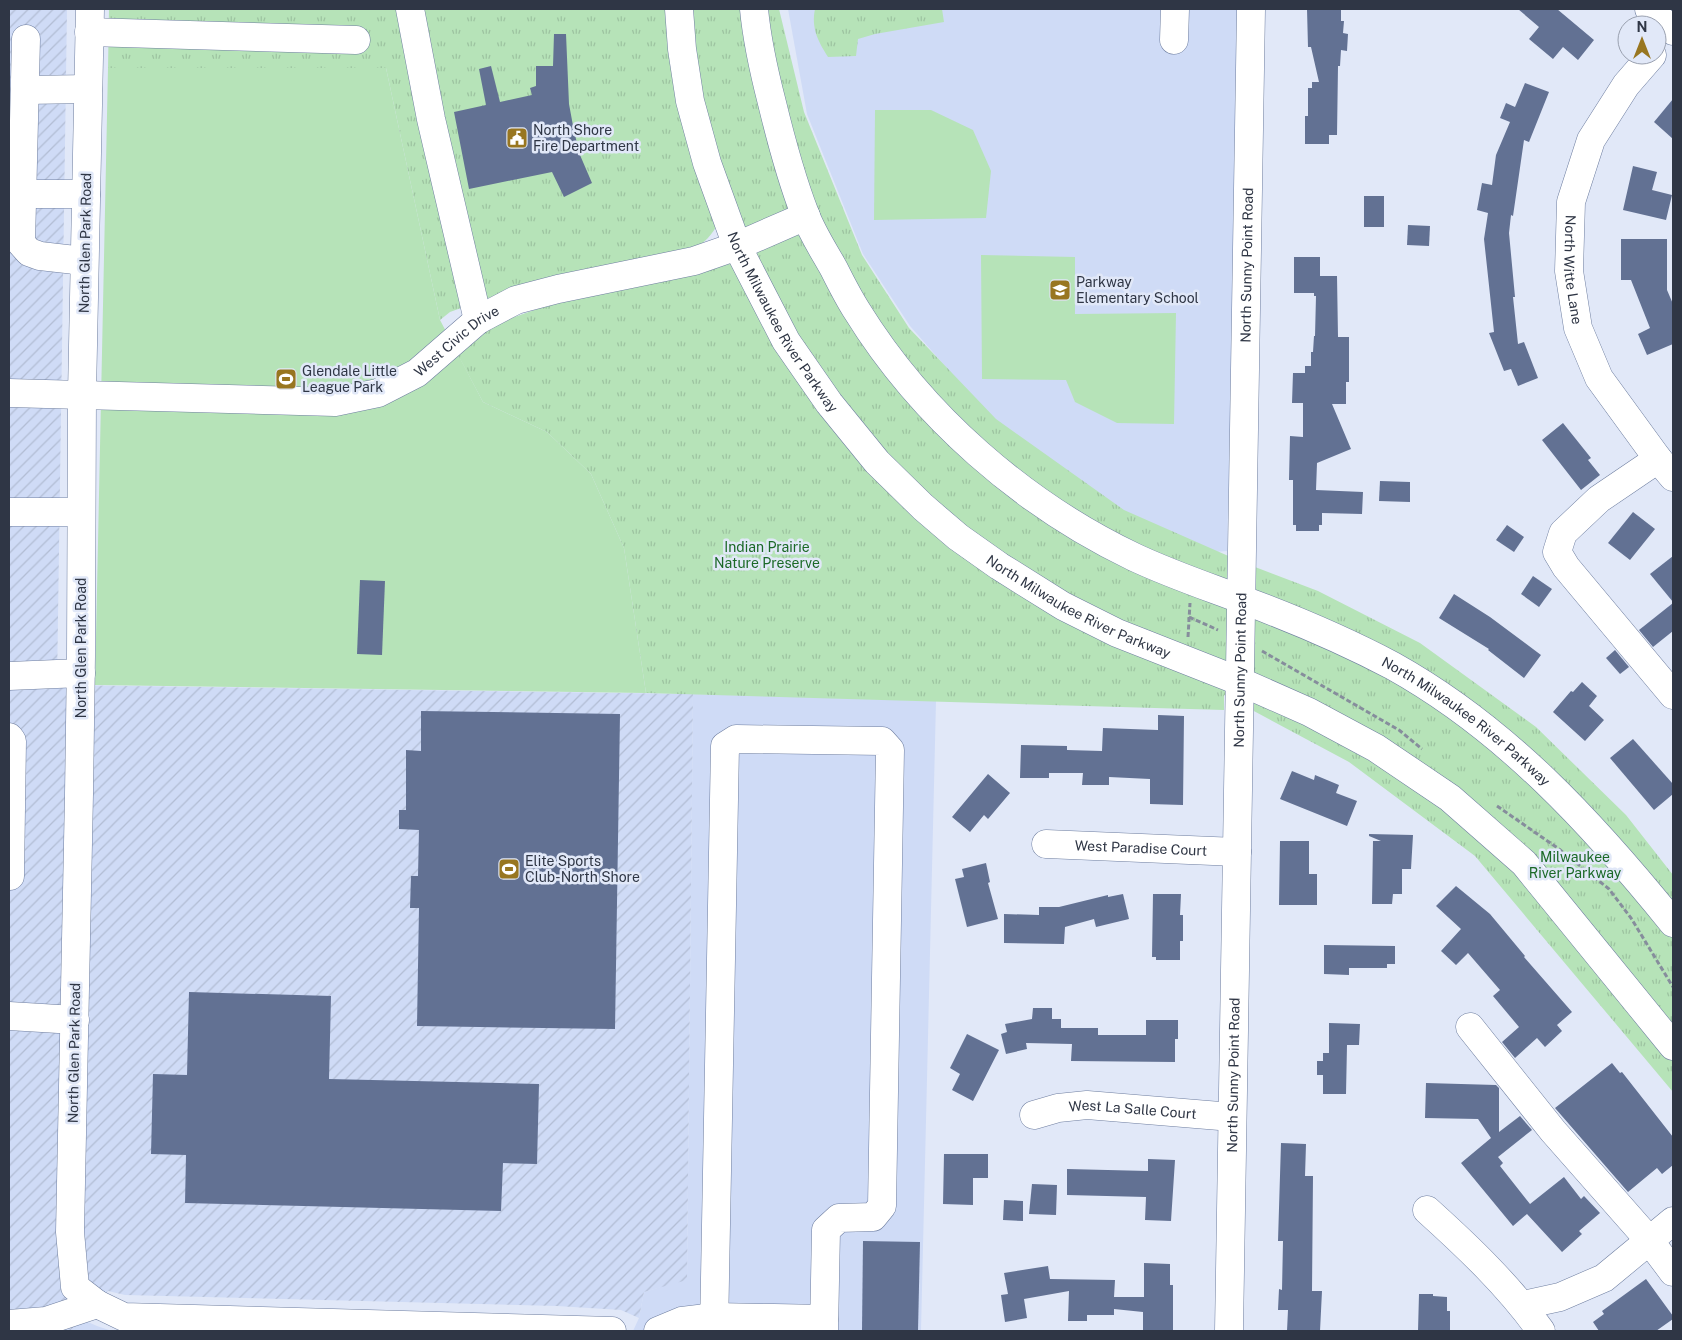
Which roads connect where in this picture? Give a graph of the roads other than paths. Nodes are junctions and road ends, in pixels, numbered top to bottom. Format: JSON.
{"nodes":[{"id":1,"x":410,"y":9,"type":"edge"},
{"id":2,"x":679,"y":9,"type":"edge"},
{"id":3,"x":754,"y":9,"type":"edge"},
{"id":4,"x":1175,"y":9,"type":"edge"},
{"id":5,"x":1251,"y":9,"type":"edge"},
{"id":6,"x":1649,"y":9,"type":"edge"},
{"id":7,"x":89,"y":20,"type":"edge"},
{"id":8,"x":1673,"y":31,"type":"edge"},
{"id":9,"x":26,"y":39,"type":"dead end"},
{"id":10,"x":356,"y":40,"type":"dead end"},
{"id":11,"x":1174,"y":40,"type":"dead end"},
{"id":12,"x":1643,"y":65,"type":"edge"},
{"id":13,"x":88,"y":89,"type":"junction"},
{"id":14,"x":25,"y":90,"type":"junction"},
{"id":15,"x":22,"y":194,"type":"junction"},
{"id":16,"x":86,"y":194,"type":"junction"},
{"id":17,"x":806,"y":216,"type":"junction"},
{"id":18,"x":737,"y":246,"type":"junction"},
{"id":19,"x":84,"y":261,"type":"junction"},
{"id":20,"x":478,"y":320,"type":"junction"},
{"id":21,"x":9,"y":393,"type":"edge"},
{"id":22,"x":82,"y":394,"type":"junction"},
{"id":23,"x":1666,"y":468,"type":"edge"},
{"id":24,"x":9,"y":512,"type":"edge"},
{"id":25,"x":81,"y":512,"type":"junction"},
{"id":26,"x":1240,"y":599,"type":"junction"},
{"id":27,"x":81,"y":673,"type":"junction"},
{"id":28,"x":9,"y":676,"type":"edge"},
{"id":29,"x":1239,"y":681,"type":"junction"},
{"id":30,"x":1673,"y":695,"type":"edge"},
{"id":31,"x":9,"y":737,"type":"edge"},
{"id":32,"x":1046,"y":844,"type":"dead end"},
{"id":33,"x":1237,"y":852,"type":"junction"},
{"id":34,"x":9,"y":876,"type":"edge"},
{"id":35,"x":1673,"y":924,"type":"edge"},
{"id":36,"x":9,"y":1016,"type":"edge"},
{"id":37,"x":75,"y":1020,"type":"junction"},
{"id":38,"x":1470,"y":1027,"type":"dead end"},
{"id":39,"x":1673,"y":1046,"type":"edge"},
{"id":40,"x":1034,"y":1115,"type":"dead end"},
{"id":41,"x":1232,"y":1117,"type":"junction"},
{"id":42,"x":1427,"y":1210,"type":"dead end"},
{"id":43,"x":1673,"y":1221,"type":"edge"},
{"id":44,"x":1649,"y":1240,"type":"junction"},
{"id":45,"x":1673,"y":1272,"type":"edge"},
{"id":46,"x":97,"y":1304,"type":"junction"},
{"id":47,"x":1523,"y":1305,"type":"junction"},
{"id":48,"x":9,"y":1324,"type":"edge"},
{"id":49,"x":124,"y":1324,"type":"edge"},
{"id":50,"x":714,"y":1324,"type":"edge"},
{"id":51,"x":824,"y":1325,"type":"edge"},
{"id":52,"x":369,"y":1328,"type":"edge"},
{"id":53,"x":612,"y":1331,"type":"edge"},
{"id":54,"x":658,"y":1331,"type":"edge"},
{"id":55,"x":1229,"y":1331,"type":"edge"},
{"id":56,"x":1541,"y":1331,"type":"edge"}],
"edges":[{"from":1,"to":20,"type":"street"},
{"from":2,"to":18,"type":"street","name":"North Milwaukee River Parkway"},
{"from":3,"to":17,"type":"street","name":"North Milwaukee River Parkway"},
{"from":4,"to":11,"type":"street"},
{"from":5,"to":26,"type":"street","name":"North Sunny Point Road"},
{"from":6,"to":8,"type":"street"},
{"from":7,"to":10,"type":"street"},
{"from":7,"to":13,"type":"street","name":"North Glen Park Road"},
{"from":9,"to":14,"type":"street"},
{"from":12,"to":23,"type":"street","name":"North Witte Lane"},
{"from":13,"to":14,"type":"street"},
{"from":13,"to":16,"type":"street","name":"North Glen Park Road"},
{"from":14,"to":15,"type":"street"},
{"from":15,"to":16,"type":"street"},
{"from":15,"to":19,"type":"street"},
{"from":16,"to":19,"type":"street","name":"North Glen Park Road"},
{"from":17,"to":18,"type":"street","name":"West Civic Drive"},
{"from":17,"to":26,"type":"street","name":"North Milwaukee River Parkway"},
{"from":18,"to":20,"type":"street","name":"West Civic Drive"},
{"from":18,"to":29,"type":"street","name":"North Milwaukee River Parkway"},
{"from":19,"to":22,"type":"street","name":"North Glen Park Road"},
{"from":20,"to":22,"type":"street","name":"West Civic Drive"},
{"from":21,"to":22,"type":"street","name":"West Civic Drive"},
{"from":22,"to":25,"type":"street","name":"North Glen Park Road"},
{"from":23,"to":30,"type":"street"},
{"from":24,"to":25,"type":"street"},
{"from":25,"to":27,"type":"street","name":"North Glen Park Road"},
{"from":26,"to":29,"type":"street","name":"North Sunny Point Road"},
{"from":26,"to":35,"type":"street","name":"North Milwaukee River Parkway"},
{"from":27,"to":28,"type":"street"},
{"from":27,"to":37,"type":"street","name":"North Glen Park Road"},
{"from":29,"to":33,"type":"street","name":"North Sunny Point Road"},
{"from":29,"to":39,"type":"street","name":"North Milwaukee River Parkway"},
{"from":31,"to":34,"type":"street"},
{"from":32,"to":33,"type":"street","name":"West Paradise Court"},
{"from":33,"to":41,"type":"street","name":"North Sunny Point Road"},
{"from":36,"to":37,"type":"street"},
{"from":37,"to":46,"type":"street","name":"North Glen Park Road"},
{"from":38,"to":44,"type":"street"},
{"from":40,"to":41,"type":"street","name":"West La Salle Court"},
{"from":41,"to":55,"type":"street","name":"North Sunny Point Road"},
{"from":42,"to":47,"type":"street"},
{"from":43,"to":44,"type":"street"},
{"from":44,"to":45,"type":"street"},
{"from":44,"to":47,"type":"street"},
{"from":46,"to":48,"type":"street"},
{"from":46,"to":49,"type":"street"},
{"from":47,"to":56,"type":"street"},
{"from":49,"to":52,"type":"street"},
{"from":50,"to":51,"type":"street"},
{"from":50,"to":51,"type":"street"},
{"from":50,"to":54,"type":"street"},
{"from":52,"to":53,"type":"street"}]}
